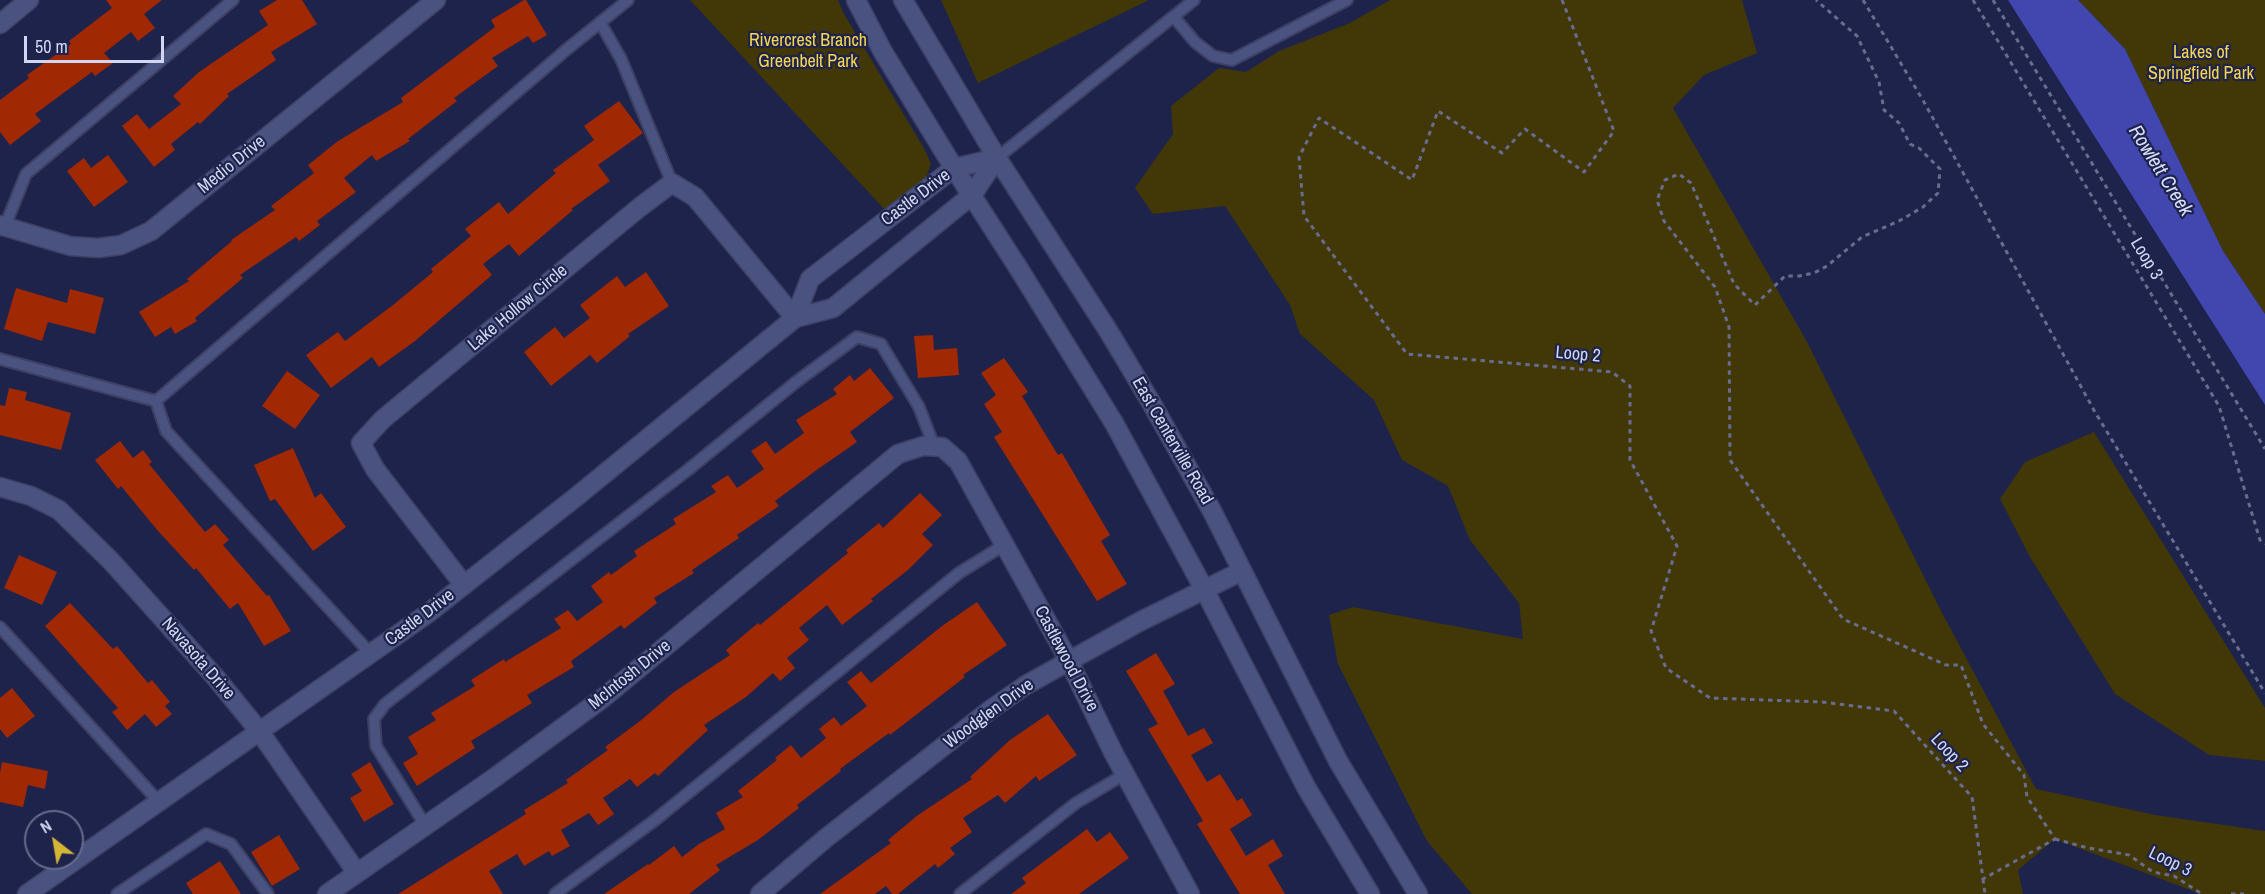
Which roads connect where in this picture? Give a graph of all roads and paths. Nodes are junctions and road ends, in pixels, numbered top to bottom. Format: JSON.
{"nodes":[{"id":1,"x":29,"y":0,"type":"edge"},
{"id":2,"x":233,"y":0,"type":"edge"},
{"id":3,"x":436,"y":0,"type":"edge"},
{"id":4,"x":628,"y":0,"type":"edge"},
{"id":5,"x":856,"y":0,"type":"edge"},
{"id":6,"x":903,"y":0,"type":"edge"},
{"id":7,"x":1194,"y":0,"type":"edge"},
{"id":8,"x":1347,"y":0,"type":"edge"},
{"id":9,"x":1562,"y":0,"type":"edge"},
{"id":10,"x":1816,"y":0,"type":"edge"},
{"id":11,"x":1863,"y":0,"type":"edge"},
{"id":12,"x":1973,"y":0,"type":"edge"},
{"id":13,"x":1993,"y":0,"type":"edge"},
{"id":14,"x":1174,"y":17,"type":"junction"},
{"id":15,"x":600,"y":22,"type":"junction"},
{"id":16,"x":0,"y":24,"type":"edge"},
{"id":17,"x":997,"y":158,"type":"junction"},
{"id":18,"x":954,"y":168,"type":"junction"},
{"id":19,"x":672,"y":183,"type":"junction"},
{"id":20,"x":972,"y":195,"type":"junction"},
{"id":21,"x":3,"y":226,"type":"edge"},
{"id":22,"x":795,"y":318,"type":"junction"},
{"id":23,"x":0,"y":359,"type":"edge"},
{"id":24,"x":156,"y":401,"type":"junction"},
{"id":25,"x":929,"y":446,"type":"junction"},
{"id":26,"x":2265,"y":449,"type":"edge"},
{"id":27,"x":0,"y":487,"type":"edge"},
{"id":28,"x":2265,"y":544,"type":"edge"},
{"id":29,"x":1004,"y":545,"type":"junction"},
{"id":30,"x":1242,"y":571,"type":"junction"},
{"id":31,"x":464,"y":585,"type":"junction"},
{"id":32,"x":1204,"y":589,"type":"junction"},
{"id":33,"x":0,"y":627,"type":"edge"},
{"id":34,"x":371,"y":654,"type":"junction"},
{"id":35,"x":1069,"y":661,"type":"junction"},
{"id":36,"x":2265,"y":693,"type":"edge"},
{"id":37,"x":260,"y":732,"type":"junction"},
{"id":38,"x":1125,"y":774,"type":"junction"},
{"id":39,"x":159,"y":802,"type":"junction"},
{"id":40,"x":425,"y":825,"type":"junction"},
{"id":41,"x":2055,"y":839,"type":"junction"},
{"id":42,"x":357,"y":873,"type":"junction"},
{"id":43,"x":1983,"y":879,"type":"junction"},
{"id":44,"x":1182,"y":891,"type":"edge"},
{"id":45,"x":27,"y":894,"type":"edge"},
{"id":46,"x":117,"y":894,"type":"edge"},
{"id":47,"x":268,"y":894,"type":"edge"},
{"id":48,"x":327,"y":894,"type":"edge"},
{"id":49,"x":555,"y":894,"type":"edge"},
{"id":50,"x":760,"y":894,"type":"edge"},
{"id":51,"x":960,"y":894,"type":"edge"},
{"id":52,"x":1370,"y":894,"type":"edge"},
{"id":53,"x":1419,"y":894,"type":"edge"},
{"id":54,"x":1985,"y":894,"type":"edge"},
{"id":55,"x":2202,"y":894,"type":"edge"},
{"id":56,"x":2231,"y":894,"type":"edge"},
{"id":57,"x":2244,"y":894,"type":"edge"}],
"edges":[{"from":1,"to":16,"type":"street"},
{"from":2,"to":21,"type":"lane"},
{"from":3,"to":21,"type":"street","name":"Medio Drive"},
{"from":4,"to":15,"type":"lane"},
{"from":5,"to":18,"type":"street"},
{"from":6,"to":17,"type":"street","name":"East Centerville Road"},
{"from":7,"to":14,"type":"lane"},
{"from":8,"to":14,"type":"lane"},
{"from":9,"to":43,"type":"path","name":"Loop 2"},
{"from":10,"to":41,"type":"path"},
{"from":11,"to":36,"type":"path"},
{"from":12,"to":28,"type":"path","name":"Loop 3"},
{"from":13,"to":26,"type":"path","name":"Loop 3"},
{"from":14,"to":17,"type":"lane"},
{"from":15,"to":19,"type":"lane"},
{"from":15,"to":24,"type":"lane"},
{"from":17,"to":18,"type":"street","name":"Castle Drive"},
{"from":17,"to":20,"type":"street","name":"Castle Drive"},
{"from":17,"to":30,"type":"street","name":"East Centerville Road"},
{"from":18,"to":20,"type":"street"},
{"from":18,"to":22,"type":"street","name":"Castle Drive"},
{"from":19,"to":22,"type":"street"},
{"from":19,"to":31,"type":"street","name":"Lake Hollow Circle"},
{"from":20,"to":22,"type":"street","name":"Castle Drive"},
{"from":20,"to":32,"type":"street"},
{"from":22,"to":31,"type":"street","name":"Castle Drive"},
{"from":23,"to":24,"type":"lane"},
{"from":24,"to":34,"type":"lane"},
{"from":25,"to":29,"type":"street","name":"Castlewood Drive"},
{"from":25,"to":40,"type":"street","name":"McIntosh Drive"},
{"from":25,"to":40,"type":"lane"},
{"from":27,"to":37,"type":"street","name":"Navasota Drive"},
{"from":29,"to":35,"type":"street","name":"Castlewood Drive"},
{"from":29,"to":49,"type":"lane"},
{"from":30,"to":32,"type":"street","name":"Woodglen Drive"},
{"from":30,"to":53,"type":"street","name":"East Centerville Road"},
{"from":31,"to":34,"type":"street","name":"Castle Drive"},
{"from":32,"to":35,"type":"street","name":"Woodglen Drive"},
{"from":32,"to":52,"type":"street"},
{"from":33,"to":39,"type":"lane"},
{"from":34,"to":37,"type":"street","name":"Castle Drive"},
{"from":35,"to":38,"type":"street","name":"Castlewood Drive"},
{"from":35,"to":50,"type":"street","name":"Woodglen Drive"},
{"from":37,"to":39,"type":"street","name":"Castle Drive"},
{"from":37,"to":42,"type":"street","name":"Navasota Drive"},
{"from":38,"to":44,"type":"street","name":"Castlewood Drive"},
{"from":38,"to":51,"type":"lane"},
{"from":39,"to":45,"type":"street","name":"Castle Drive"},
{"from":40,"to":42,"type":"street","name":"McIntosh Drive"},
{"from":41,"to":43,"type":"path"},
{"from":41,"to":55,"type":"path","name":"Loop 3"},
{"from":42,"to":48,"type":"street","name":"McIntosh Drive"},
{"from":43,"to":54,"type":"path"},
{"from":46,"to":47,"type":"lane"},
{"from":56,"to":57,"type":"path"}]}
